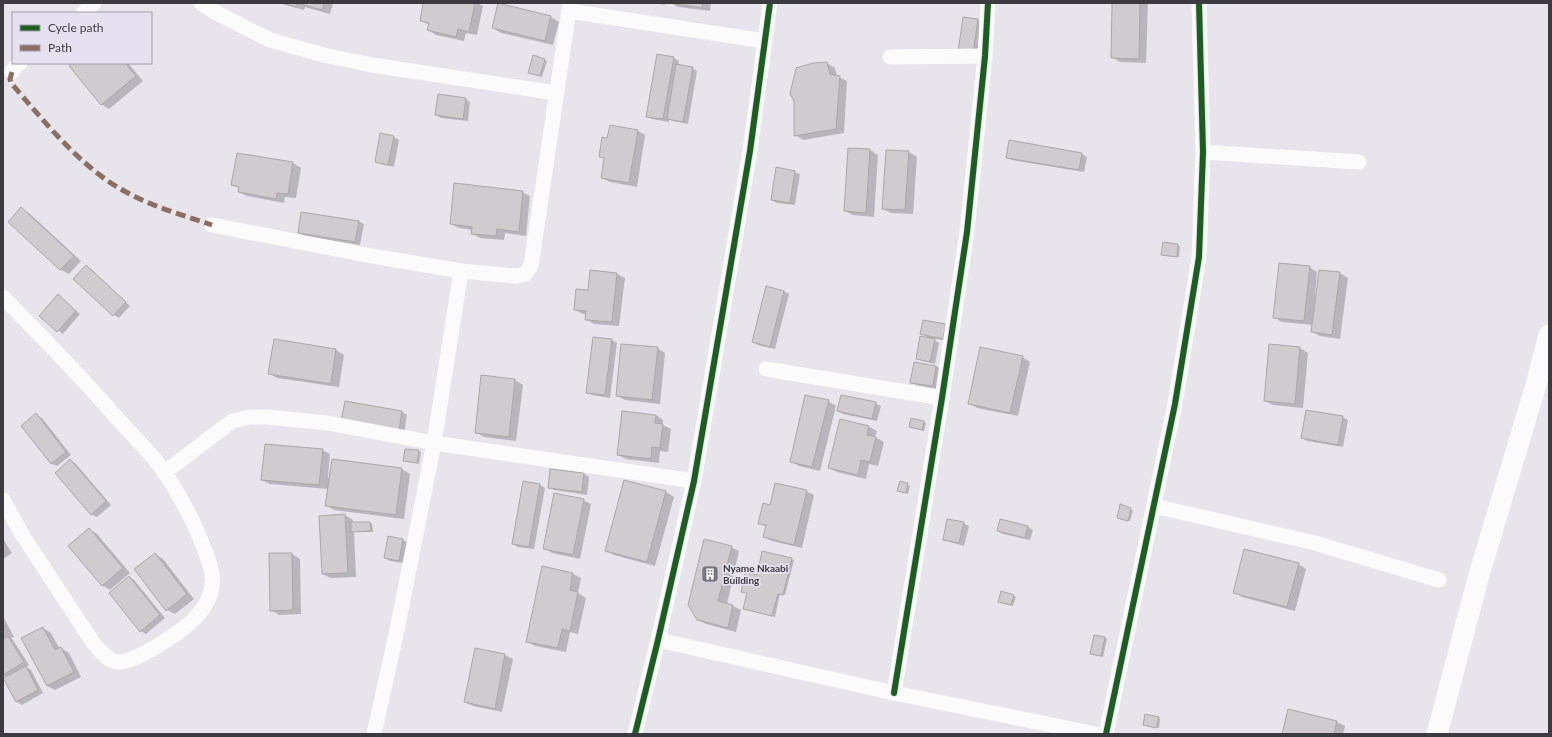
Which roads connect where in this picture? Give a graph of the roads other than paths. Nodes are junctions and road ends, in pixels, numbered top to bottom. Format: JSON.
{"nodes":[{"id":1,"x":94,"y":3,"type":"edge"},
{"id":2,"x":201,"y":3,"type":"edge"},
{"id":3,"x":770,"y":3,"type":"edge"},
{"id":4,"x":988,"y":3,"type":"edge"},
{"id":5,"x":1200,"y":3,"type":"edge"},
{"id":6,"x":570,"y":7,"type":"edge"},
{"id":7,"x":84,"y":12,"type":"edge"},
{"id":8,"x":765,"y":41,"type":"junction"},
{"id":9,"x":985,"y":56,"type":"junction"},
{"id":10,"x":890,"y":57,"type":"dead end"},
{"id":11,"x":556,"y":93,"type":"junction"},
{"id":12,"x":1202,"y":152,"type":"junction"},
{"id":13,"x":1359,"y":162,"type":"dead end"},
{"id":14,"x":212,"y":225,"type":"dead end"},
{"id":15,"x":461,"y":271,"type":"junction"},
{"id":16,"x":3,"y":297,"type":"edge"},
{"id":17,"x":1549,"y":335,"type":"edge"},
{"id":18,"x":766,"y":369,"type":"dead end"},
{"id":19,"x":942,"y":398,"type":"junction"},
{"id":20,"x":434,"y":443,"type":"junction"},
{"id":21,"x":164,"y":472,"type":"junction"},
{"id":22,"x":694,"y":481,"type":"junction"},
{"id":23,"x":3,"y":500,"type":"edge"},
{"id":24,"x":1154,"y":506,"type":"junction"},
{"id":25,"x":1439,"y":580,"type":"dead end"},
{"id":26,"x":658,"y":640,"type":"junction"},
{"id":27,"x":894,"y":693,"type":"junction"},
{"id":28,"x":374,"y":734,"type":"edge"},
{"id":29,"x":635,"y":734,"type":"edge"},
{"id":30,"x":1096,"y":734,"type":"edge"},
{"id":31,"x":1106,"y":734,"type":"edge"},
{"id":32,"x":1437,"y":734,"type":"edge"}],
"edges":[{"from":1,"to":7,"type":"street"},
{"from":2,"to":11,"type":"street"},
{"from":3,"to":8,"type":"street"},
{"from":4,"to":9,"type":"street"},
{"from":5,"to":12,"type":"street"},
{"from":6,"to":8,"type":"street"},
{"from":6,"to":11,"type":"street"},
{"from":8,"to":22,"type":"street"},
{"from":9,"to":10,"type":"street"},
{"from":9,"to":19,"type":"street"},
{"from":11,"to":15,"type":"street"},
{"from":12,"to":13,"type":"street"},
{"from":12,"to":24,"type":"street"},
{"from":14,"to":15,"type":"street"},
{"from":15,"to":20,"type":"street"},
{"from":16,"to":21,"type":"street"},
{"from":17,"to":32,"type":"street"},
{"from":18,"to":19,"type":"street"},
{"from":19,"to":27,"type":"street"},
{"from":20,"to":21,"type":"street"},
{"from":20,"to":22,"type":"street"},
{"from":20,"to":28,"type":"street"},
{"from":21,"to":23,"type":"street"},
{"from":22,"to":26,"type":"street"},
{"from":24,"to":25,"type":"street"},
{"from":24,"to":31,"type":"street"},
{"from":26,"to":27,"type":"street"},
{"from":26,"to":29,"type":"street"},
{"from":27,"to":30,"type":"street"}]}
